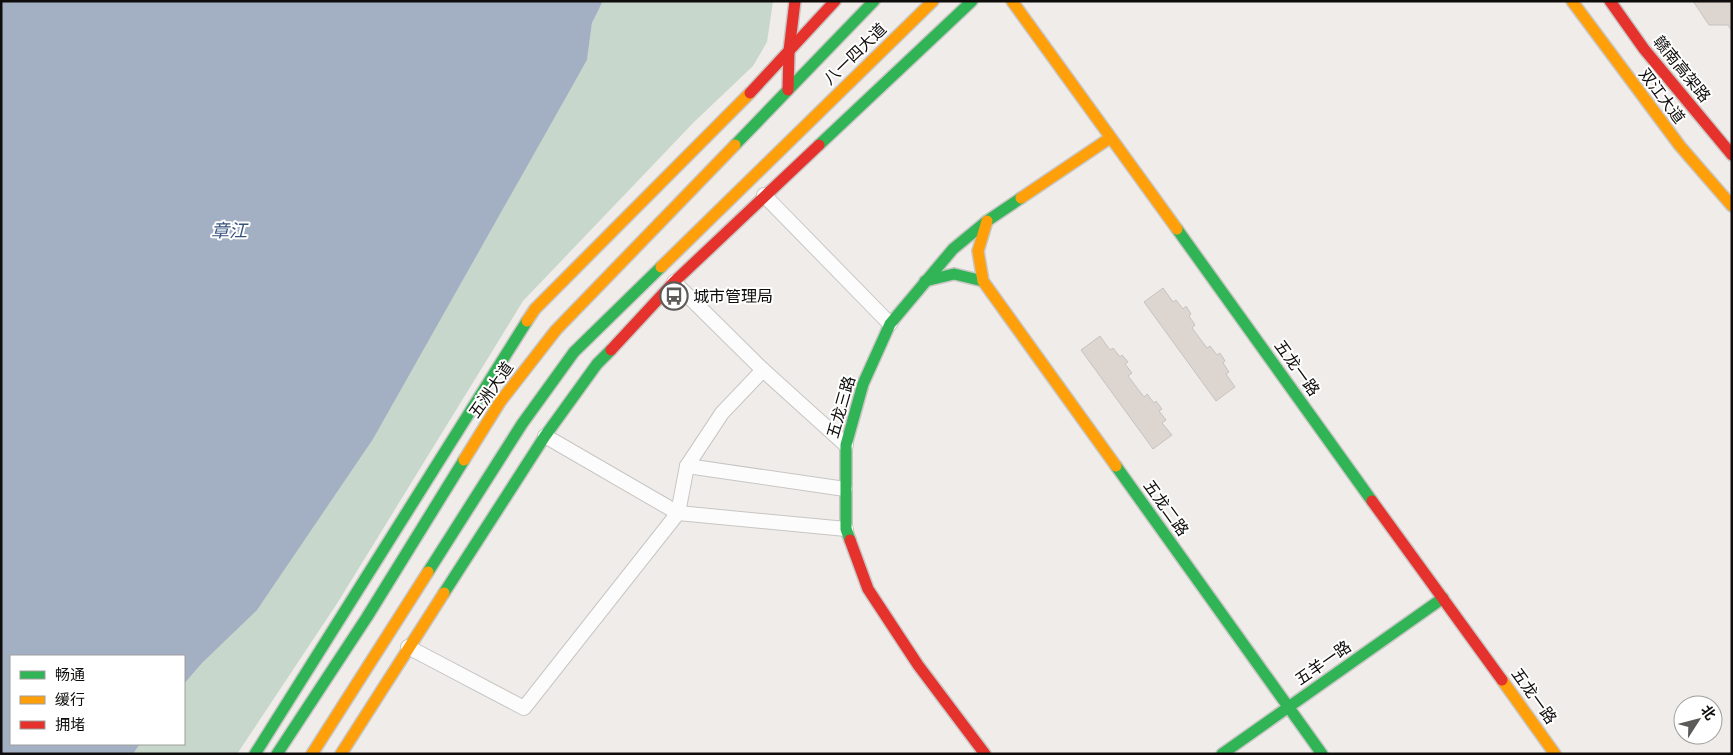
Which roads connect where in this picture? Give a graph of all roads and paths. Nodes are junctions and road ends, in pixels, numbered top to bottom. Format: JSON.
{"nodes":[{"id":1,"x":794,"y":1,"type":"edge"},
{"id":2,"x":836,"y":1,"type":"edge"},
{"id":3,"x":874,"y":1,"type":"edge"},
{"id":4,"x":880,"y":1,"type":"edge"},
{"id":5,"x":924,"y":1,"type":"edge"},
{"id":6,"x":933,"y":1,"type":"edge"},
{"id":7,"x":972,"y":1,"type":"edge"},
{"id":8,"x":1012,"y":1,"type":"edge"},
{"id":9,"x":1572,"y":1,"type":"edge"},
{"id":10,"x":1610,"y":1,"type":"edge"},
{"id":11,"x":789,"y":51,"type":"junction"},
{"id":12,"x":788,"y":90,"type":"junction"},
{"id":13,"x":800,"y":129,"type":"junction"},
{"id":14,"x":1110,"y":138,"type":"junction"},
{"id":15,"x":1732,"y":155,"type":"edge"},
{"id":16,"x":764,"y":195,"type":"junction"},
{"id":17,"x":1732,"y":206,"type":"edge"},
{"id":18,"x":987,"y":222,"type":"junction"},
{"id":19,"x":924,"y":281,"type":"junction"},
{"id":20,"x":983,"y":281,"type":"junction"},
{"id":21,"x":674,"y":282,"type":"junction"},
{"id":22,"x":890,"y":324,"type":"junction"},
{"id":23,"x":763,"y":370,"type":"junction"},
{"id":24,"x":546,"y":436,"type":"junction"},
{"id":25,"x":846,"y":445,"type":"junction"},
{"id":26,"x":687,"y":466,"type":"junction"},
{"id":27,"x":845,"y":489,"type":"junction"},
{"id":28,"x":678,"y":513,"type":"junction"},
{"id":29,"x":846,"y":529,"type":"junction"},
{"id":30,"x":1443,"y":598,"type":"junction"},
{"id":31,"x":408,"y":646,"type":"junction"},
{"id":32,"x":1288,"y":707,"type":"junction"},
{"id":33,"x":255,"y":754,"type":"edge"},
{"id":34,"x":277,"y":754,"type":"edge"},
{"id":35,"x":312,"y":754,"type":"edge"},
{"id":36,"x":341,"y":754,"type":"edge"},
{"id":37,"x":984,"y":754,"type":"edge"},
{"id":38,"x":1222,"y":754,"type":"edge"},
{"id":39,"x":1322,"y":754,"type":"edge"},
{"id":40,"x":1555,"y":754,"type":"edge"}],
"edges":[{"from":1,"to":11,"type":"main road"},
{"from":2,"to":11,"type":"main road"},
{"from":3,"to":12,"type":"main road","name":"八一四大道"},
{"from":4,"to":12,"type":"main road"},
{"from":5,"to":13,"type":"main road"},
{"from":6,"to":13,"type":"main road","name":"八一四大道"},
{"from":7,"to":16,"type":"main road"},
{"from":8,"to":14,"type":"main road","name":"五龙一路"},
{"from":9,"to":17,"type":"main road","name":"双江大道"},
{"from":10,"to":15,"type":"main road","name":"赣南高架路"},
{"from":11,"to":12,"type":"main road"},
{"from":11,"to":33,"type":"main road"},
{"from":12,"to":34,"type":"main road","name":"五洲大道"},
{"from":13,"to":35,"type":"main road"},
{"from":14,"to":18,"type":"main road","name":"五龙三路"},
{"from":14,"to":30,"type":"main road","name":"五龙一路"},
{"from":16,"to":21,"type":"main road"},
{"from":16,"to":22,"type":"street"},
{"from":18,"to":19,"type":"main road","name":"五龙三路"},
{"from":18,"to":20,"type":"main road"},
{"from":19,"to":20,"type":"main road"},
{"from":19,"to":22,"type":"main road","name":"五龙三路"},
{"from":20,"to":32,"type":"main road","name":"五龙二路"},
{"from":21,"to":23,"type":"street"},
{"from":21,"to":24,"type":"main road"},
{"from":22,"to":25,"type":"main road","name":"五龙三路"},
{"from":23,"to":25,"type":"street"},
{"from":23,"to":26,"type":"street"},
{"from":24,"to":28,"type":"street"},
{"from":24,"to":31,"type":"main road"},
{"from":25,"to":27,"type":"main road","name":"五龙三路"},
{"from":26,"to":27,"type":"street"},
{"from":26,"to":28,"type":"street"},
{"from":27,"to":29,"type":"main road","name":"五龙三路"},
{"from":28,"to":29,"type":"street"},
{"from":28,"to":31,"type":"street"},
{"from":29,"to":37,"type":"main road","name":"五龙三路"},
{"from":30,"to":32,"type":"main road","name":"五羊一路"},
{"from":30,"to":40,"type":"main road","name":"五龙一路"},
{"from":31,"to":36,"type":"main road"},
{"from":32,"to":38,"type":"main road","name":"五羊一路"},
{"from":32,"to":39,"type":"main road","name":"五龙二路"}]}
